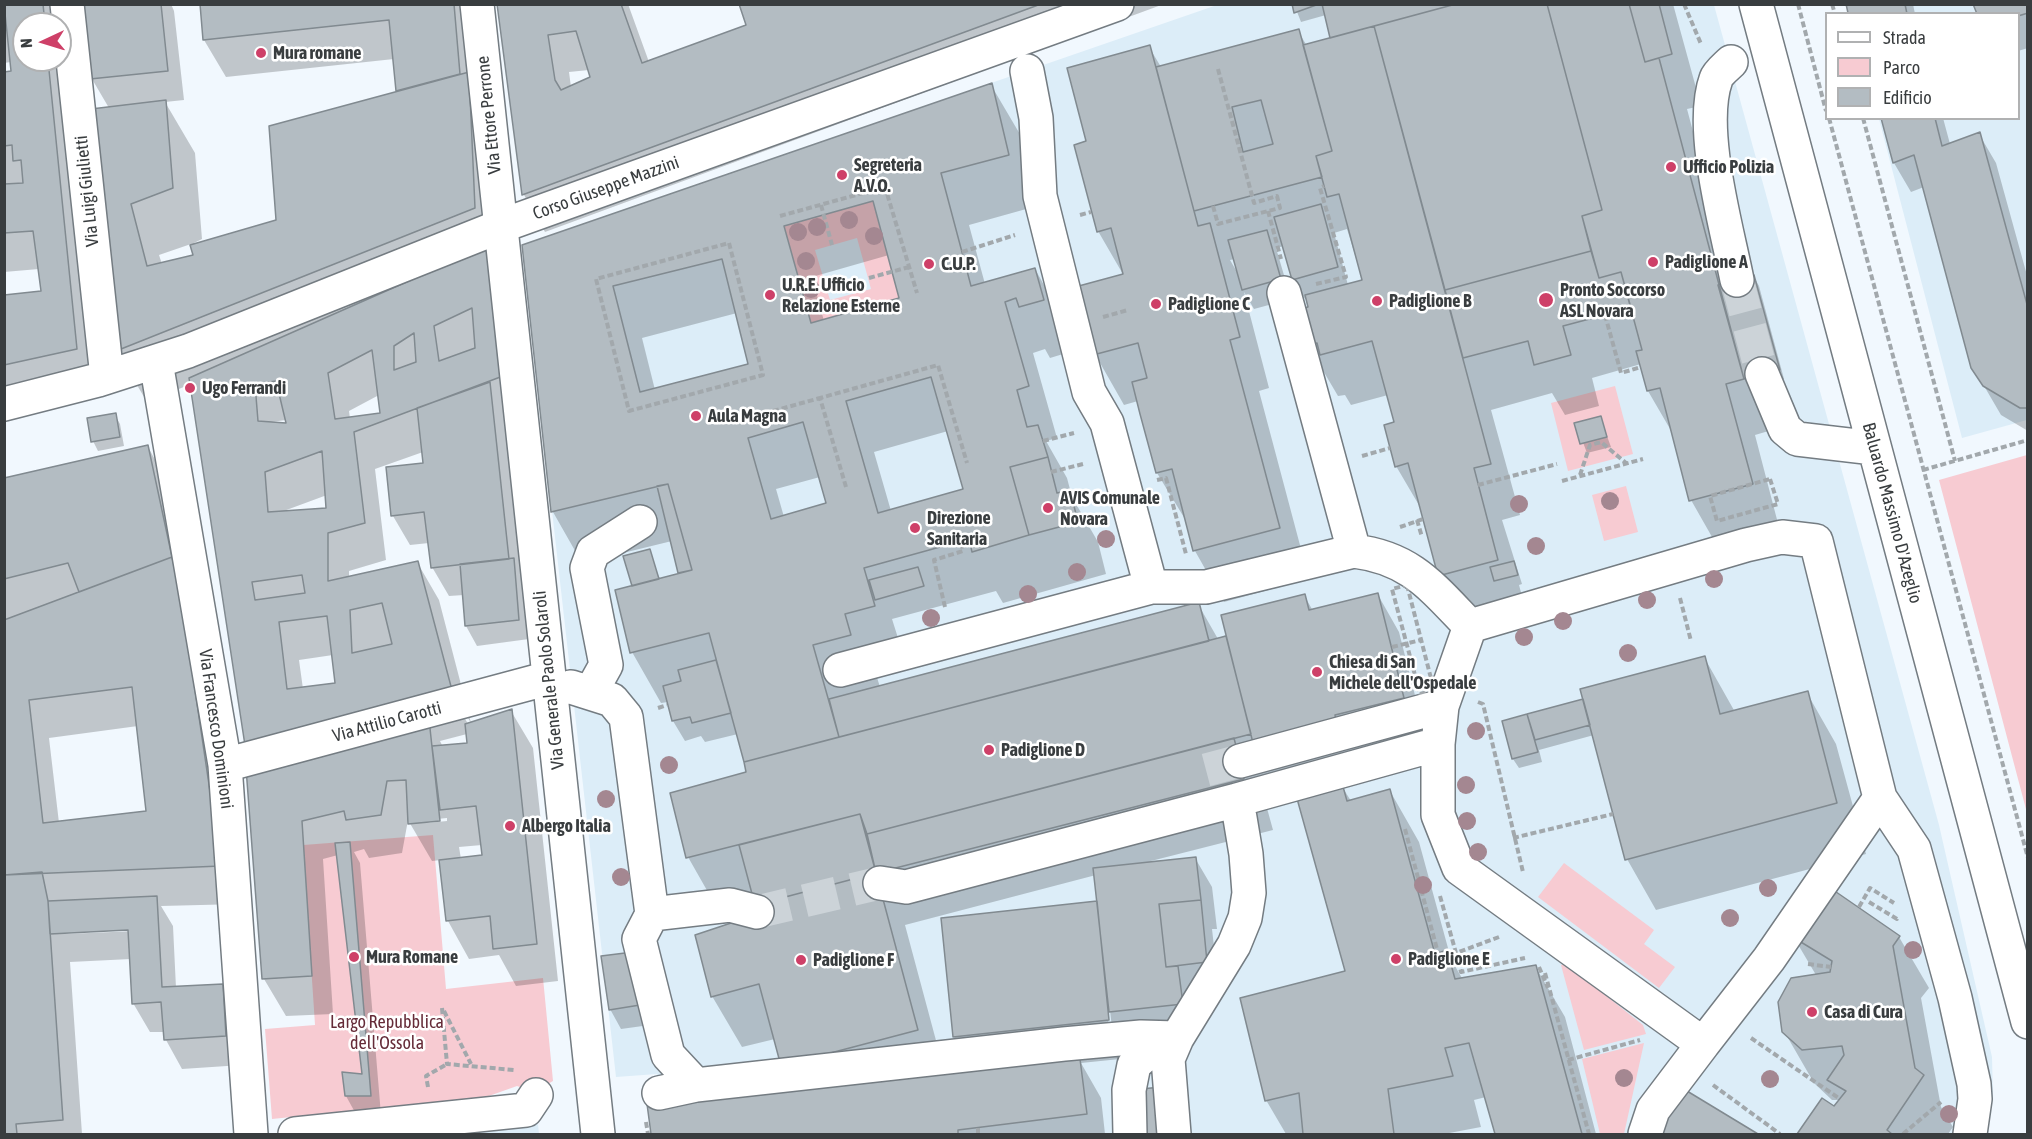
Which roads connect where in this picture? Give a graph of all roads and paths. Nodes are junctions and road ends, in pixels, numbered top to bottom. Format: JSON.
{"nodes":[{"id":1,"x":67,"y":4,"type":"edge"},
{"id":2,"x":477,"y":4,"type":"edge"},
{"id":3,"x":1117,"y":4,"type":"edge"},
{"id":4,"x":1756,"y":4,"type":"edge"},
{"id":5,"x":1798,"y":4,"type":"edge"},
{"id":6,"x":1731,"y":62,"type":"dead end"},
{"id":7,"x":1218,"y":69,"type":"dead end"},
{"id":8,"x":1027,"y":71,"type":"dead end"},
{"id":9,"x":1825,"y":104,"type":"edge"},
{"id":10,"x":1830,"y":120,"type":"edge"},
{"id":11,"x":1864,"y":120,"type":"edge"},
{"id":12,"x":1324,"y":186,"type":"dead end"},
{"id":13,"x":821,"y":205,"type":"junction"},
{"id":14,"x":1213,"y":206,"type":"dead end"},
{"id":15,"x":1268,"y":211,"type":"junction"},
{"id":16,"x":780,"y":216,"type":"dead end"},
{"id":17,"x":501,"y":226,"type":"junction"},
{"id":18,"x":832,"y":245,"type":"dead end"},
{"id":19,"x":909,"y":267,"type":"junction"},
{"id":20,"x":869,"y":278,"type":"dead end"},
{"id":21,"x":1737,"y":280,"type":"tunnel mouth"},
{"id":22,"x":1286,"y":292,"type":"junction"},
{"id":23,"x":917,"y":293,"type":"dead end"},
{"id":24,"x":1605,"y":315,"type":"dead end"},
{"id":25,"x":156,"y":362,"type":"junction"},
{"id":26,"x":1641,"y":368,"type":"dead end"},
{"id":27,"x":1762,"y":374,"type":"tunnel mouth"},
{"id":28,"x":103,"y":378,"type":"junction"},
{"id":29,"x":820,"y":398,"type":"junction"},
{"id":30,"x":4,"y":404,"type":"edge"},
{"id":31,"x":629,"y":411,"type":"joint"},
{"id":32,"x":773,"y":411,"type":"dead end"},
{"id":33,"x":2028,"y":440,"type":"edge"},
{"id":34,"x":1874,"y":448,"type":"junction"},
{"id":35,"x":1643,"y":459,"type":"dead end"},
{"id":36,"x":1955,"y":461,"type":"junction"},
{"id":37,"x":967,"y":463,"type":"dead end"},
{"id":38,"x":1626,"y":463,"type":"junction"},
{"id":39,"x":1557,"y":464,"type":"dead end"},
{"id":40,"x":1077,"y":465,"type":"dead end"},
{"id":41,"x":1923,"y":470,"type":"junction"},
{"id":42,"x":1051,"y":472,"type":"dead end"},
{"id":43,"x":1580,"y":475,"type":"junction"},
{"id":44,"x":1562,"y":481,"type":"dead end"},
{"id":45,"x":1147,"y":483,"type":"dead end"},
{"id":46,"x":1478,"y":485,"type":"dead end"},
{"id":47,"x":846,"y":487,"type":"dead end"},
{"id":48,"x":1778,"y":504,"type":"dead end"},
{"id":49,"x":1423,"y":519,"type":"dead end"},
{"id":50,"x":1717,"y":521,"type":"dead end"},
{"id":51,"x":640,"y":522,"type":"dead end"},
{"id":52,"x":1399,"y":526,"type":"dead end"},
{"id":53,"x":961,"y":541,"type":"dead end"},
{"id":54,"x":1354,"y":551,"type":"junction"},
{"id":55,"x":1186,"y":555,"type":"dead end"},
{"id":56,"x":1672,"y":567,"type":"junction"},
{"id":57,"x":1151,"y":587,"type":"junction"},
{"id":58,"x":1470,"y":626,"type":"junction"},
{"id":59,"x":953,"y":640,"type":"junction"},
{"id":60,"x":1421,"y":640,"type":"junction"},
{"id":61,"x":1691,"y":640,"type":"dead end"},
{"id":62,"x":1407,"y":643,"type":"junction"},
{"id":63,"x":1392,"y":647,"type":"dead end"},
{"id":64,"x":840,"y":670,"type":"dead end"},
{"id":65,"x":570,"y":686,"type":"junction"},
{"id":66,"x":1442,"y":706,"type":"junction"},
{"id":67,"x":1438,"y":744,"type":"junction"},
{"id":68,"x":1240,"y":761,"type":"tunnel mouth"},
{"id":69,"x":225,"y":765,"type":"junction"},
{"id":70,"x":1880,"y":798,"type":"junction"},
{"id":71,"x":1237,"y":800,"type":"junction"},
{"id":72,"x":1613,"y":814,"type":"dead end"},
{"id":73,"x":1405,"y":830,"type":"dead end"},
{"id":74,"x":1514,"y":838,"type":"dead end"},
{"id":75,"x":2028,"y":858,"type":"edge"},
{"id":76,"x":880,"y":883,"type":"tunnel mouth"},
{"id":77,"x":1869,"y":902,"type":"dead end"},
{"id":78,"x":1859,"y":907,"type":"dead end"},
{"id":79,"x":1903,"y":908,"type":"dead end"},
{"id":80,"x":757,"y":912,"type":"tunnel mouth"},
{"id":81,"x":652,"y":915,"type":"junction"},
{"id":82,"x":1897,"y":919,"type":"dead end"},
{"id":83,"x":1536,"y":923,"type":"junction"},
{"id":84,"x":1438,"y":953,"type":"dead end"},
{"id":85,"x":1536,"y":956,"type":"dead end"},
{"id":86,"x":1458,"y":963,"type":"junction"},
{"id":87,"x":1451,"y":964,"type":"dead end"},
{"id":88,"x":1538,"y":964,"type":"dead end"},
{"id":89,"x":1550,"y":991,"type":"dead end"},
{"id":90,"x":1723,"y":1018,"type":"junction"},
{"id":91,"x":2028,"y":1022,"type":"edge"},
{"id":92,"x":1177,"y":1038,"type":"junction"},
{"id":93,"x":1650,"y":1038,"type":"dead end"},
{"id":94,"x":1703,"y":1044,"type":"junction"},
{"id":95,"x":1568,"y":1060,"type":"dead end"},
{"id":96,"x":471,"y":1064,"type":"junction"},
{"id":97,"x":1707,"y":1080,"type":"dead end"},
{"id":98,"x":696,"y":1084,"type":"junction"},
{"id":99,"x":1974,"y":1084,"type":"junction"},
{"id":100,"x":660,"y":1093,"type":"dead end"},
{"id":101,"x":1840,"y":1099,"type":"dead end"},
{"id":102,"x":532,"y":1100,"type":"joint"},
{"id":103,"x":978,"y":1128,"type":"dead end"},
{"id":104,"x":251,"y":1134,"type":"edge"},
{"id":105,"x":295,"y":1134,"type":"edge"},
{"id":106,"x":598,"y":1134,"type":"edge"},
{"id":107,"x":978,"y":1134,"type":"edge"},
{"id":108,"x":1130,"y":1134,"type":"edge"},
{"id":109,"x":1174,"y":1134,"type":"edge"},
{"id":110,"x":1645,"y":1134,"type":"edge"},
{"id":111,"x":1780,"y":1134,"type":"edge"},
{"id":112,"x":1903,"y":1134,"type":"edge"},
{"id":113,"x":1970,"y":1134,"type":"edge"}],
"edges":[{"from":1,"to":28,"type":"street","name":"Via Luigi Giulietti"},
{"from":2,"to":17,"type":"street","name":"Via Ettore Perrone"},
{"from":3,"to":17,"type":"street","name":"Corso Giuseppe Mazzini"},
{"from":4,"to":34,"type":"street","name":"Baluardo Massimo D'Azeglio"},
{"from":5,"to":9,"type":"path"},
{"from":6,"to":21,"type":"street"},
{"from":7,"to":15,"type":"path"},
{"from":8,"to":57,"type":"street"},
{"from":10,"to":41,"type":"path"},
{"from":11,"to":36,"type":"path"},
{"from":12,"to":22,"type":"path"},
{"from":13,"to":16,"type":"path"},
{"from":13,"to":18,"type":"path"},
{"from":13,"to":19,"type":"path"},
{"from":14,"to":15,"type":"path"},
{"from":15,"to":22,"type":"path"},
{"from":17,"to":25,"type":"street","name":"Corso Giuseppe Mazzini"},
{"from":17,"to":65,"type":"street","name":"Via Generale Paolo Solaroli"},
{"from":19,"to":20,"type":"path"},
{"from":19,"to":23,"type":"path"},
{"from":22,"to":54,"type":"street"},
{"from":24,"to":26,"type":"path"},
{"from":25,"to":28,"type":"street","name":"Corso Giuseppe Mazzini"},
{"from":25,"to":69,"type":"street","name":"Via Francesco Dominioni"},
{"from":27,"to":34,"type":"street"},
{"from":28,"to":30,"type":"street","name":"Corso Giuseppe Mazzini"},
{"from":29,"to":32,"type":"path"},
{"from":29,"to":37,"type":"path"},
{"from":29,"to":47,"type":"path"},
{"from":31,"to":31,"type":"path"},
{"from":33,"to":36,"type":"path"},
{"from":34,"to":91,"type":"street","name":"Baluardo Massimo D'Azeglio"},
{"from":35,"to":38,"type":"path"},
{"from":36,"to":41,"type":"path"},
{"from":38,"to":43,"type":"path"},
{"from":38,"to":43,"type":"path"},
{"from":39,"to":46,"type":"path"},
{"from":40,"to":42,"type":"path"},
{"from":41,"to":75,"type":"path"},
{"from":43,"to":44,"type":"path"},
{"from":45,"to":55,"type":"path"},
{"from":48,"to":50,"type":"path"},
{"from":49,"to":52,"type":"path"},
{"from":51,"to":65,"type":"street"},
{"from":53,"to":59,"type":"path"},
{"from":54,"to":57,"type":"street"},
{"from":54,"to":58,"type":"street"},
{"from":56,"to":58,"type":"street"},
{"from":56,"to":61,"type":"path"},
{"from":56,"to":70,"type":"street"},
{"from":57,"to":59,"type":"street"},
{"from":58,"to":66,"type":"street"},
{"from":59,"to":64,"type":"street"},
{"from":60,"to":62,"type":"path"},
{"from":60,"to":62,"type":"path"},
{"from":60,"to":62,"type":"path"},
{"from":62,"to":63,"type":"path"},
{"from":65,"to":69,"type":"street","name":"Via Attilio Carotti"},
{"from":65,"to":81,"type":"street"},
{"from":65,"to":106,"type":"street","name":"Via Generale Paolo Solaroli"},
{"from":66,"to":67,"type":"street"},
{"from":66,"to":68,"type":"street"},
{"from":67,"to":71,"type":"street"},
{"from":67,"to":83,"type":"street"},
{"from":69,"to":104,"type":"street","name":"Via Francesco Dominioni"},
{"from":70,"to":90,"type":"street"},
{"from":70,"to":99,"type":"street"},
{"from":71,"to":76,"type":"street"},
{"from":71,"to":92,"type":"street"},
{"from":72,"to":74,"type":"path"},
{"from":73,"to":84,"type":"path"},
{"from":77,"to":82,"type":"path"},
{"from":78,"to":79,"type":"path"},
{"from":80,"to":81,"type":"street"},
{"from":81,"to":98,"type":"street"},
{"from":83,"to":86,"type":"path"},
{"from":83,"to":94,"type":"street"},
{"from":85,"to":86,"type":"path"},
{"from":86,"to":87,"type":"path"},
{"from":88,"to":89,"type":"path"},
{"from":90,"to":94,"type":"street"},
{"from":90,"to":101,"type":"path"},
{"from":92,"to":98,"type":"street"},
{"from":92,"to":108,"type":"street"},
{"from":92,"to":109,"type":"street"},
{"from":93,"to":95,"type":"path"},
{"from":94,"to":110,"type":"street"},
{"from":96,"to":96,"type":"path"},
{"from":96,"to":102,"type":"path"},
{"from":97,"to":111,"type":"path"},
{"from":98,"to":100,"type":"street"},
{"from":99,"to":112,"type":"path"},
{"from":99,"to":113,"type":"street"},
{"from":102,"to":105,"type":"street"},
{"from":103,"to":107,"type":"path"}]}
